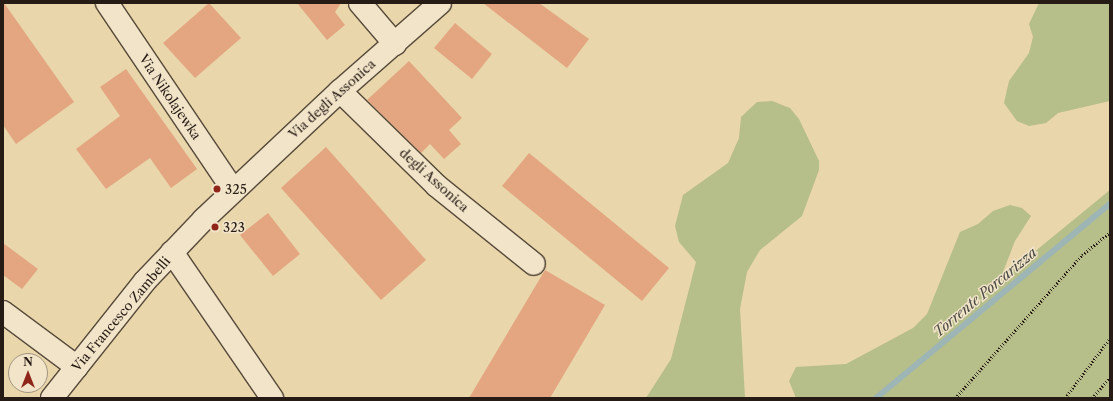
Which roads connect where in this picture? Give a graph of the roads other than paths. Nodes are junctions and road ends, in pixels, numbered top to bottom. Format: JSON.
{"nodes":[{"id":1,"x":107,"y":3,"type":"edge"},
{"id":2,"x":360,"y":3,"type":"edge"},
{"id":3,"x":440,"y":3,"type":"edge"},
{"id":4,"x":395,"y":44,"type":"junction"},
{"id":5,"x":340,"y":91,"type":"junction"},
{"id":6,"x":229,"y":194,"type":"junction"},
{"id":7,"x":172,"y":252,"type":"junction"},
{"id":8,"x":534,"y":264,"type":"dead end"},
{"id":9,"x":3,"y":312,"type":"edge"},
{"id":10,"x":77,"y":367,"type":"junction"},
{"id":11,"x":52,"y":398,"type":"edge"},
{"id":12,"x":272,"y":398,"type":"edge"}],
"edges":[{"from":1,"to":6,"type":"street","name":"Via Nikolajewka"},
{"from":2,"to":4,"type":"street"},
{"from":3,"to":4,"type":"street","name":"Via degli Assonica"},
{"from":4,"to":5,"type":"street","name":"Via degli Assonica"},
{"from":5,"to":6,"type":"street","name":"Via degli Assonica"},
{"from":5,"to":8,"type":"street","name":"degli Assonica"},
{"from":6,"to":7,"type":"street","name":"Via Francesco Zambelli"},
{"from":7,"to":10,"type":"street","name":"Via Francesco Zambelli"},
{"from":7,"to":12,"type":"street"},
{"from":9,"to":10,"type":"street"},
{"from":10,"to":11,"type":"street","name":"Via Francesco Zambelli"}]}
